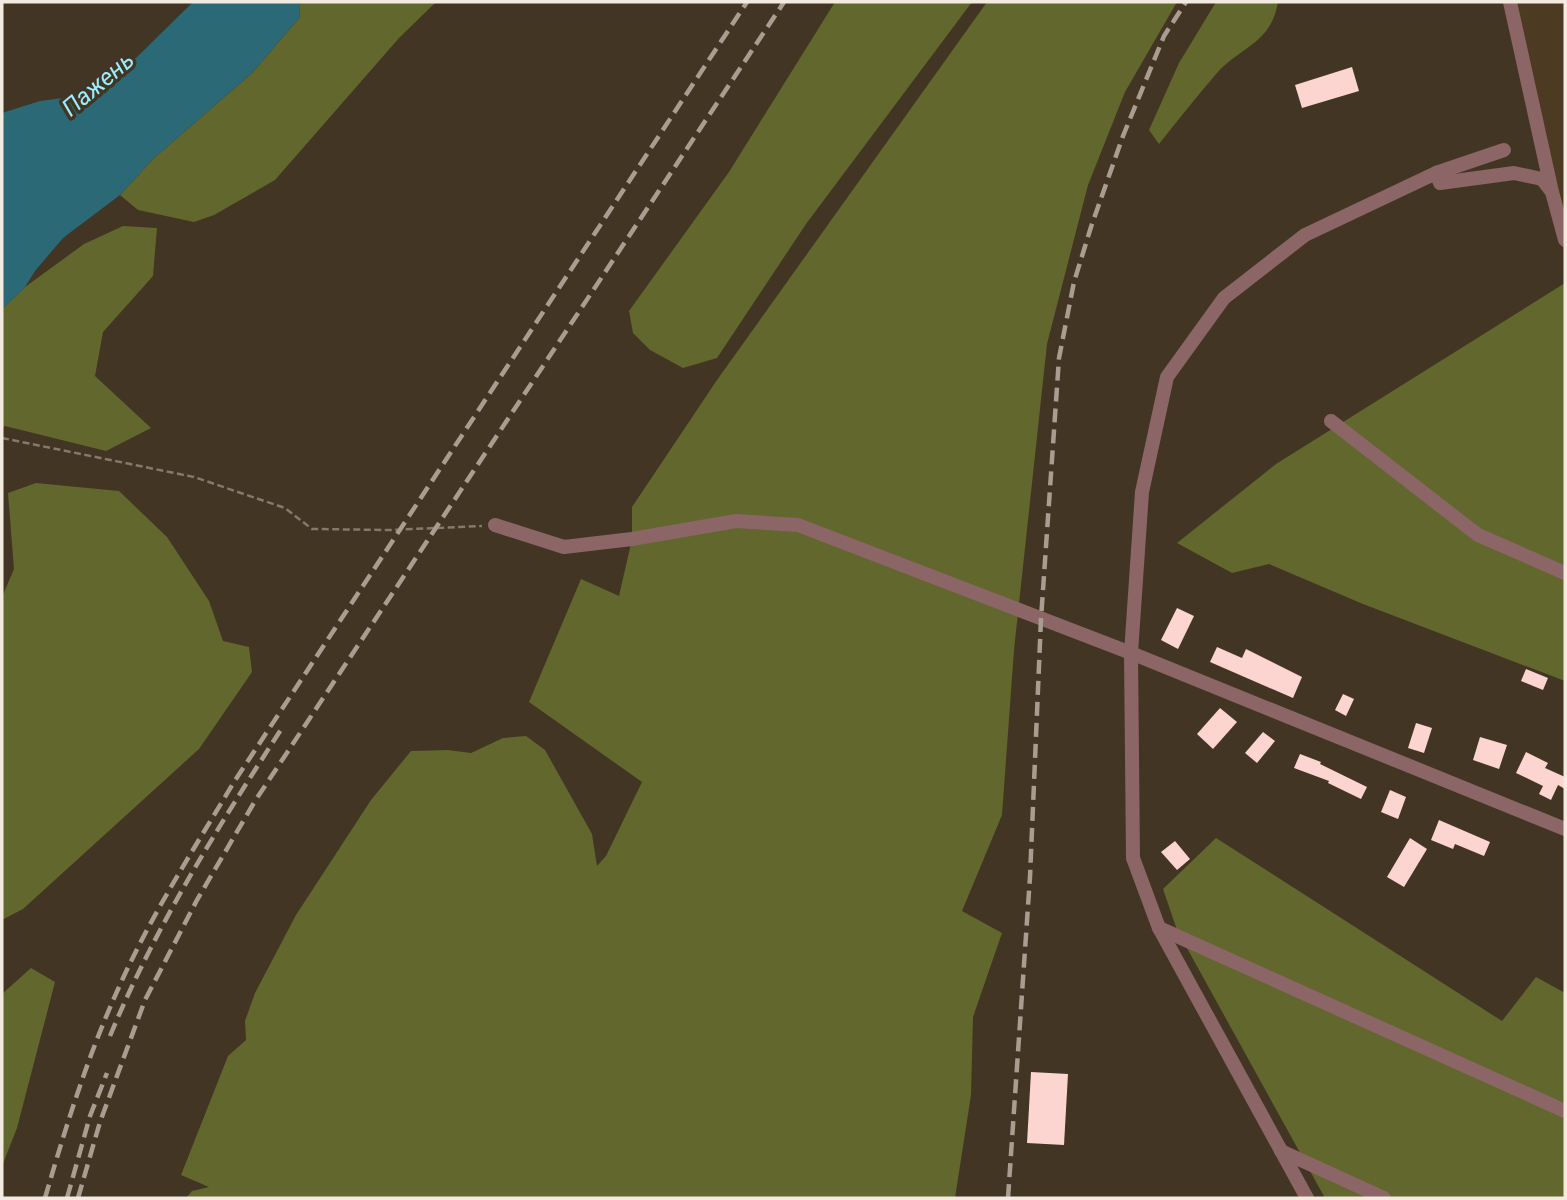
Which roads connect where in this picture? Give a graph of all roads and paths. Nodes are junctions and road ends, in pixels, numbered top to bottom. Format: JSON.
{"nodes":[{"id":1,"x":1510,"y":2,"type":"edge"},
{"id":2,"x":1504,"y":150,"type":"dead end"},
{"id":3,"x":1436,"y":173,"type":"junction"},
{"id":4,"x":1552,"y":192,"type":"junction"},
{"id":5,"x":1565,"y":240,"type":"edge"},
{"id":6,"x":1331,"y":421,"type":"dead end"},
{"id":7,"x":2,"y":438,"type":"edge"},
{"id":8,"x":495,"y":525,"type":"joint"},
{"id":9,"x":1565,"y":573,"type":"edge"},
{"id":10,"x":1131,"y":653,"type":"junction"},
{"id":11,"x":1565,"y":829,"type":"edge"},
{"id":12,"x":1159,"y":928,"type":"junction"},
{"id":13,"x":1565,"y":1111,"type":"edge"},
{"id":14,"x":1281,"y":1151,"type":"junction"},
{"id":15,"x":1307,"y":1198,"type":"edge"},
{"id":16,"x":1384,"y":1198,"type":"edge"}],
"edges":[{"from":1,"to":4,"type":"street"},
{"from":2,"to":3,"type":"street"},
{"from":3,"to":4,"type":"street"},
{"from":3,"to":10,"type":"street"},
{"from":4,"to":5,"type":"street"},
{"from":6,"to":9,"type":"street"},
{"from":7,"to":8,"type":"path"},
{"from":8,"to":10,"type":"street"},
{"from":10,"to":11,"type":"street"},
{"from":10,"to":12,"type":"street"},
{"from":12,"to":13,"type":"street"},
{"from":12,"to":14,"type":"street"},
{"from":14,"to":15,"type":"street"},
{"from":14,"to":16,"type":"street"}]}
